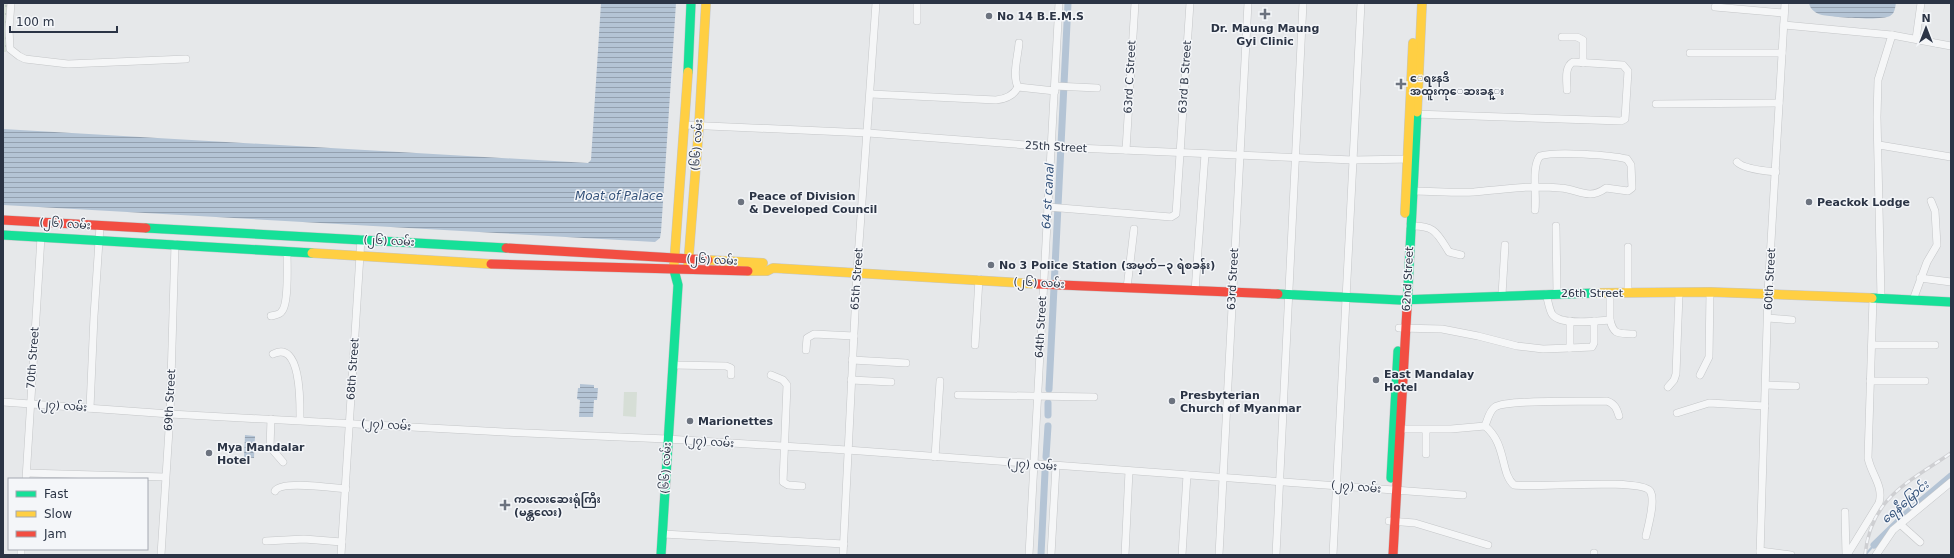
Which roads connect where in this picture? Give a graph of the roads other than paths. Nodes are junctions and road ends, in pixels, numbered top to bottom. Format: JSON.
{"nodes":[{"id":1,"x":11,"y":3,"type":"edge"},
{"id":2,"x":691,"y":3,"type":"edge"},
{"id":3,"x":706,"y":3,"type":"edge"},
{"id":4,"x":876,"y":3,"type":"edge"},
{"id":5,"x":917,"y":3,"type":"edge"},
{"id":6,"x":1059,"y":3,"type":"edge"},
{"id":7,"x":1135,"y":3,"type":"edge"},
{"id":8,"x":1190,"y":3,"type":"edge"},
{"id":9,"x":1248,"y":3,"type":"edge"},
{"id":10,"x":1303,"y":3,"type":"edge"},
{"id":11,"x":1361,"y":3,"type":"edge"},
{"id":12,"x":1416,"y":3,"type":"edge"},
{"id":13,"x":1422,"y":3,"type":"edge"},
{"id":14,"x":1785,"y":3,"type":"edge"},
{"id":15,"x":1921,"y":3,"type":"edge"},
{"id":16,"x":1715,"y":7,"type":"dead end"},
{"id":17,"x":1784,"y":13,"type":"junction"},
{"id":18,"x":917,"y":21,"type":"dead end"},
{"id":19,"x":1784,"y":25,"type":"junction"},
{"id":20,"x":1892,"y":34,"type":"junction"},
{"id":21,"x":1562,"y":37,"type":"dead end"},
{"id":22,"x":1916,"y":39,"type":"junction"},
{"id":23,"x":1020,"y":43,"type":"dead end"},
{"id":24,"x":1951,"y":46,"type":"edge"},
{"id":25,"x":1690,"y":53,"type":"dead end"},
{"id":26,"x":1782,"y":53,"type":"junction"},
{"id":27,"x":186,"y":59,"type":"dead end"},
{"id":28,"x":1583,"y":63,"type":"junction"},
{"id":29,"x":1018,"y":87,"type":"junction"},
{"id":30,"x":1059,"y":87,"type":"junction"},
{"id":31,"x":1097,"y":88,"type":"dead end"},
{"id":32,"x":1567,"y":90,"type":"dead end"},
{"id":33,"x":870,"y":94,"type":"junction"},
{"id":34,"x":1780,"y":103,"type":"junction"},
{"id":35,"x":1656,"y":104,"type":"dead end"},
{"id":36,"x":1413,"y":114,"type":"junction"},
{"id":37,"x":685,"y":125,"type":"junction"},
{"id":38,"x":699,"y":126,"type":"junction"},
{"id":39,"x":868,"y":133,"type":"junction"},
{"id":40,"x":1879,"y":145,"type":"junction"},
{"id":41,"x":1058,"y":147,"type":"junction"},
{"id":42,"x":1126,"y":150,"type":"junction"},
{"id":43,"x":1181,"y":152,"type":"junction"},
{"id":44,"x":1205,"y":154,"type":"junction"},
{"id":45,"x":1240,"y":156,"type":"junction"},
{"id":46,"x":1296,"y":156,"type":"junction"},
{"id":47,"x":1951,"y":157,"type":"edge"},
{"id":48,"x":1411,"y":159,"type":"junction"},
{"id":49,"x":1353,"y":160,"type":"junction"},
{"id":50,"x":1737,"y":162,"type":"dead end"},
{"id":51,"x":1776,"y":172,"type":"junction"},
{"id":52,"x":1535,"y":186,"type":"junction"},
{"id":53,"x":1413,"y":190,"type":"junction"},
{"id":54,"x":1931,"y":201,"type":"dead end"},
{"id":55,"x":1055,"y":208,"type":"junction"},
{"id":56,"x":1535,"y":210,"type":"dead end"},
{"id":57,"x":3,"y":220,"type":"edge"},
{"id":58,"x":100,"y":226,"type":"junction"},
{"id":59,"x":1410,"y":226,"type":"junction"},
{"id":60,"x":1556,"y":226,"type":"dead end"},
{"id":61,"x":1134,"y":229,"type":"dead end"},
{"id":62,"x":3,"y":235,"type":"edge"},
{"id":63,"x":41,"y":237,"type":"junction"},
{"id":64,"x":99,"y":240,"type":"junction"},
{"id":65,"x":361,"y":240,"type":"junction"},
{"id":66,"x":176,"y":244,"type":"junction"},
{"id":67,"x":1505,"y":245,"type":"dead end"},
{"id":68,"x":1628,"y":247,"type":"dead end"},
{"id":69,"x":287,"y":251,"type":"junction"},
{"id":70,"x":361,"y":255,"type":"junction"},
{"id":71,"x":1461,"y":255,"type":"dead end"},
{"id":72,"x":674,"y":258,"type":"junction"},
{"id":73,"x":688,"y":259,"type":"junction"},
{"id":74,"x":772,"y":268,"type":"junction"},
{"id":75,"x":674,"y":270,"type":"junction"},
{"id":76,"x":687,"y":270,"type":"junction"},
{"id":77,"x":857,"y":272,"type":"junction"},
{"id":78,"x":1920,"y":278,"type":"junction"},
{"id":79,"x":979,"y":279,"type":"junction"},
{"id":80,"x":1951,"y":282,"type":"edge"},
{"id":81,"x":1051,"y":283,"type":"junction"},
{"id":82,"x":678,"y":285,"type":"junction"},
{"id":83,"x":1127,"y":288,"type":"junction"},
{"id":84,"x":1195,"y":291,"type":"junction"},
{"id":85,"x":1710,"y":292,"type":"junction"},
{"id":86,"x":1233,"y":293,"type":"junction"},
{"id":87,"x":1557,"y":293,"type":"junction"},
{"id":88,"x":1610,"y":293,"type":"junction"},
{"id":89,"x":1628,"y":293,"type":"junction"},
{"id":90,"x":1768,"y":293,"type":"junction"},
{"id":91,"x":1546,"y":294,"type":"junction"},
{"id":92,"x":1679,"y":294,"type":"junction"},
{"id":93,"x":1502,"y":295,"type":"junction"},
{"id":94,"x":1289,"y":296,"type":"junction"},
{"id":95,"x":1346,"y":298,"type":"junction"},
{"id":96,"x":1877,"y":298,"type":"junction"},
{"id":97,"x":1403,"y":300,"type":"junction"},
{"id":98,"x":1914,"y":300,"type":"junction"},
{"id":99,"x":1951,"y":302,"type":"edge"},
{"id":100,"x":271,"y":316,"type":"dead end"},
{"id":101,"x":1768,"y":318,"type":"junction"},
{"id":102,"x":1610,"y":320,"type":"junction"},
{"id":103,"x":1792,"y":320,"type":"dead end"},
{"id":104,"x":1570,"y":321,"type":"junction"},
{"id":105,"x":1594,"y":321,"type":"junction"},
{"id":106,"x":1402,"y":328,"type":"junction"},
{"id":107,"x":1633,"y":334,"type":"dead end"},
{"id":108,"x":854,"y":336,"type":"junction"},
{"id":109,"x":975,"y":345,"type":"dead end"},
{"id":110,"x":1872,"y":345,"type":"junction"},
{"id":111,"x":1935,"y":345,"type":"dead end"},
{"id":112,"x":1570,"y":348,"type":"junction"},
{"id":113,"x":806,"y":350,"type":"dead end"},
{"id":114,"x":273,"y":354,"type":"dead end"},
{"id":115,"x":852,"y":360,"type":"junction"},
{"id":116,"x":906,"y":364,"type":"dead end"},
{"id":117,"x":673,"y":365,"type":"junction"},
{"id":118,"x":731,"y":375,"type":"dead end"},
{"id":119,"x":771,"y":375,"type":"dead end"},
{"id":120,"x":1700,"y":375,"type":"dead end"},
{"id":121,"x":851,"y":380,"type":"junction"},
{"id":122,"x":1870,"y":381,"type":"junction"},
{"id":123,"x":1924,"y":381,"type":"dead end"},
{"id":124,"x":891,"y":382,"type":"dead end"},
{"id":125,"x":940,"y":382,"type":"dead end"},
{"id":126,"x":1766,"y":385,"type":"junction"},
{"id":127,"x":1796,"y":386,"type":"dead end"},
{"id":128,"x":1668,"y":387,"type":"dead end"},
{"id":129,"x":958,"y":395,"type":"dead end"},
{"id":130,"x":1038,"y":396,"type":"junction"},
{"id":131,"x":1094,"y":398,"type":"dead end"},
{"id":132,"x":3,"y":402,"type":"edge"},
{"id":133,"x":30,"y":404,"type":"junction"},
{"id":134,"x":1765,"y":406,"type":"junction"},
{"id":135,"x":90,"y":408,"type":"junction"},
{"id":136,"x":1677,"y":413,"type":"dead end"},
{"id":137,"x":170,"y":414,"type":"junction"},
{"id":138,"x":1619,"y":416,"type":"dead end"},
{"id":139,"x":270,"y":419,"type":"junction"},
{"id":140,"x":300,"y":420,"type":"junction"},
{"id":141,"x":350,"y":423,"type":"junction"},
{"id":142,"x":1486,"y":426,"type":"junction"},
{"id":143,"x":1397,"y":429,"type":"junction"},
{"id":144,"x":1426,"y":430,"type":"junction"},
{"id":145,"x":668,"y":439,"type":"junction"},
{"id":146,"x":784,"y":446,"type":"junction"},
{"id":147,"x":847,"y":450,"type":"junction"},
{"id":148,"x":1426,"y":454,"type":"dead end"},
{"id":149,"x":936,"y":457,"type":"junction"},
{"id":150,"x":283,"y":462,"type":"dead end"},
{"id":151,"x":1040,"y":465,"type":"junction"},
{"id":152,"x":1056,"y":466,"type":"junction"},
{"id":153,"x":1129,"y":471,"type":"junction"},
{"id":154,"x":1186,"y":475,"type":"junction"},
{"id":155,"x":26,"y":476,"type":"edge"},
{"id":156,"x":165,"y":477,"type":"junction"},
{"id":157,"x":1222,"y":477,"type":"junction"},
{"id":158,"x":1279,"y":481,"type":"junction"},
{"id":159,"x":1951,"y":482,"type":"edge"},
{"id":160,"x":1338,"y":485,"type":"junction"},
{"id":161,"x":802,"y":486,"type":"dead end"},
{"id":162,"x":346,"y":489,"type":"junction"},
{"id":163,"x":1394,"y":490,"type":"junction"},
{"id":164,"x":275,"y":491,"type":"dead end"},
{"id":165,"x":1463,"y":495,"type":"dead end"},
{"id":166,"x":1845,"y":512,"type":"dead end"},
{"id":167,"x":1391,"y":521,"type":"junction"},
{"id":168,"x":1900,"y":524,"type":"junction"},
{"id":169,"x":663,"y":534,"type":"junction"},
{"id":170,"x":1646,"y":536,"type":"dead end"},
{"id":171,"x":266,"y":541,"type":"dead end"},
{"id":172,"x":342,"y":542,"type":"junction"},
{"id":173,"x":1920,"y":542,"type":"dead end"},
{"id":174,"x":844,"y":544,"type":"junction"},
{"id":175,"x":1488,"y":545,"type":"dead end"},
{"id":176,"x":1760,"y":553,"type":"edge"},
{"id":177,"x":161,"y":555,"type":"edge"},
{"id":178,"x":341,"y":555,"type":"edge"},
{"id":179,"x":661,"y":555,"type":"edge"},
{"id":180,"x":843,"y":555,"type":"edge"},
{"id":181,"x":1029,"y":555,"type":"edge"},
{"id":182,"x":1051,"y":555,"type":"edge"},
{"id":183,"x":1125,"y":555,"type":"edge"},
{"id":184,"x":1182,"y":555,"type":"edge"},
{"id":185,"x":1218,"y":555,"type":"edge"},
{"id":186,"x":1276,"y":555,"type":"edge"},
{"id":187,"x":1333,"y":555,"type":"edge"},
{"id":188,"x":1387,"y":555,"type":"edge"},
{"id":189,"x":1393,"y":555,"type":"edge"},
{"id":190,"x":1791,"y":555,"type":"edge"},
{"id":191,"x":1847,"y":555,"type":"edge"},
{"id":192,"x":1876,"y":555,"type":"edge"}],
"edges":[{"from":1,"to":27,"type":"street"},
{"from":2,"to":37,"type":"main road","name":"(၆၆) လမ်း"},
{"from":3,"to":38,"type":"main road","name":"(၆၆) လမ်း"},
{"from":4,"to":33,"type":"street","name":"65th Street"},
{"from":5,"to":18,"type":"street"},
{"from":6,"to":30,"type":"street","name":"64th Street"},
{"from":7,"to":42,"type":"street","name":"63rd C Street"},
{"from":8,"to":43,"type":"street","name":"63rd B Street"},
{"from":9,"to":45,"type":"street","name":"63rd Street"},
{"from":10,"to":46,"type":"street"},
{"from":11,"to":49,"type":"street"},
{"from":12,"to":36,"type":"main road","name":"62nd Street"},
{"from":13,"to":36,"type":"main road","name":"62nd Street"},
{"from":14,"to":17,"type":"street","name":"60th Street"},
{"from":15,"to":22,"type":"street"},
{"from":16,"to":17,"type":"street"},
{"from":17,"to":19,"type":"street","name":"60th Street"},
{"from":19,"to":20,"type":"street"},
{"from":19,"to":26,"type":"street","name":"60th Street"},
{"from":20,"to":22,"type":"street"},
{"from":20,"to":40,"type":"street"},
{"from":21,"to":28,"type":"street"},
{"from":22,"to":24,"type":"street"},
{"from":23,"to":29,"type":"street"},
{"from":25,"to":26,"type":"street"},
{"from":26,"to":34,"type":"street","name":"60th Street"},
{"from":28,"to":32,"type":"street"},
{"from":28,"to":36,"type":"street"},
{"from":29,"to":30,"type":"street"},
{"from":29,"to":33,"type":"street"},
{"from":30,"to":31,"type":"street"},
{"from":30,"to":41,"type":"street","name":"64th Street"},
{"from":33,"to":39,"type":"street","name":"65th Street"},
{"from":34,"to":35,"type":"street"},
{"from":34,"to":51,"type":"street","name":"60th Street"},
{"from":36,"to":48,"type":"main road","name":"62nd Street"},
{"from":37,"to":38,"type":"street","name":"25th Street"},
{"from":37,"to":72,"type":"main road","name":"(၆၆) လမ်း"},
{"from":38,"to":39,"type":"street","name":"25th Street"},
{"from":38,"to":73,"type":"main road","name":"(၆၆) လမ်း"},
{"from":39,"to":41,"type":"street","name":"25th Street"},
{"from":39,"to":77,"type":"street","name":"65th Street"},
{"from":40,"to":47,"type":"street"},
{"from":40,"to":96,"type":"street"},
{"from":41,"to":42,"type":"street","name":"25th Street"},
{"from":41,"to":55,"type":"street","name":"64th Street"},
{"from":42,"to":43,"type":"street","name":"25th Street"},
{"from":43,"to":44,"type":"street","name":"25th Street"},
{"from":43,"to":55,"type":"street","name":"63rd B Street"},
{"from":44,"to":45,"type":"street","name":"25th Street"},
{"from":44,"to":84,"type":"street"},
{"from":45,"to":46,"type":"street","name":"25th Street"},
{"from":45,"to":86,"type":"street","name":"63rd Street"},
{"from":46,"to":49,"type":"street","name":"25th Street"},
{"from":46,"to":94,"type":"street"},
{"from":48,"to":49,"type":"street","name":"25th Street"},
{"from":48,"to":53,"type":"main road","name":"62nd Street"},
{"from":48,"to":97,"type":"main road","name":"62nd Street"},
{"from":49,"to":95,"type":"street"},
{"from":50,"to":51,"type":"street"},
{"from":51,"to":90,"type":"street","name":"60th Street"},
{"from":52,"to":52,"type":"street"},
{"from":52,"to":53,"type":"street"},
{"from":52,"to":56,"type":"street"},
{"from":53,"to":59,"type":"main road","name":"62nd Street"},
{"from":54,"to":78,"type":"street"},
{"from":55,"to":81,"type":"street","name":"64th Street"},
{"from":57,"to":58,"type":"main road","name":"(၂၆) လမ်း"},
{"from":58,"to":64,"type":"street"},
{"from":58,"to":65,"type":"main road","name":"(၂၆) လမ်း"},
{"from":59,"to":71,"type":"street"},
{"from":59,"to":97,"type":"main road","name":"62nd Street"},
{"from":60,"to":87,"type":"street"},
{"from":61,"to":83,"type":"street"},
{"from":62,"to":63,"type":"main road","name":"(၂၆) လမ်း"},
{"from":63,"to":64,"type":"main road","name":"(၂၆) လမ်း"},
{"from":63,"to":133,"type":"street","name":"70th Street"},
{"from":64,"to":66,"type":"main road","name":"(၂၆) လမ်း"},
{"from":64,"to":135,"type":"street"},
{"from":65,"to":70,"type":"street","name":"68th Street"},
{"from":65,"to":72,"type":"main road","name":"(၂၆) လမ်း"},
{"from":66,"to":69,"type":"main road","name":"(၂၆) လမ်း"},
{"from":66,"to":137,"type":"street","name":"69th Street"},
{"from":67,"to":93,"type":"street"},
{"from":68,"to":89,"type":"street"},
{"from":69,"to":70,"type":"main road","name":"(၂၆) လမ်း"},
{"from":69,"to":100,"type":"street"},
{"from":70,"to":75,"type":"main road","name":"(၂၆) လမ်း"},
{"from":70,"to":141,"type":"street","name":"68th Street"},
{"from":72,"to":73,"type":"main road","name":"(၂၆) လမ်း"},
{"from":72,"to":75,"type":"main road","name":"(၆၆) လမ်း"},
{"from":73,"to":74,"type":"main road","name":"(၂၆) လမ်း"},
{"from":73,"to":76,"type":"main road","name":"(၆၆) လမ်း"},
{"from":74,"to":76,"type":"main road","name":"(၂၆) လမ်း"},
{"from":74,"to":77,"type":"main road","name":"(၂၆) လမ်း"},
{"from":75,"to":76,"type":"main road","name":"(၂၆) လမ်း"},
{"from":75,"to":82,"type":"main road","name":"(၆၆) လမ်း"},
{"from":76,"to":82,"type":"main road","name":"(၆၆) လမ်း"},
{"from":77,"to":79,"type":"main road","name":"(၂၆) လမ်း"},
{"from":77,"to":108,"type":"street","name":"65th Street"},
{"from":78,"to":80,"type":"street"},
{"from":78,"to":98,"type":"street"},
{"from":79,"to":81,"type":"main road","name":"(၂၆) လမ်း"},
{"from":79,"to":109,"type":"street"},
{"from":81,"to":83,"type":"main road","name":"(၂၆) လမ်း"},
{"from":81,"to":130,"type":"street","name":"64th Street"},
{"from":82,"to":117,"type":"main road","name":"(၆၆) လမ်း"},
{"from":83,"to":84,"type":"main road","name":"(၂၆) လမ်း"},
{"from":84,"to":86,"type":"main road","name":"(၂၆) လမ်း"},
{"from":85,"to":90,"type":"main road","name":"26th Street"},
{"from":85,"to":92,"type":"main road","name":"26th Street"},
{"from":85,"to":120,"type":"street"},
{"from":86,"to":94,"type":"main road","name":"26th Street"},
{"from":86,"to":157,"type":"street","name":"63rd Street"},
{"from":87,"to":88,"type":"main road","name":"26th Street"},
{"from":87,"to":91,"type":"main road","name":"26th Street"},
{"from":88,"to":89,"type":"main road","name":"26th Street"},
{"from":88,"to":102,"type":"street"},
{"from":89,"to":92,"type":"main road","name":"26th Street"},
{"from":90,"to":96,"type":"main road","name":"26th Street"},
{"from":90,"to":101,"type":"street","name":"60th Street"},
{"from":91,"to":93,"type":"main road","name":"26th Street"},
{"from":91,"to":104,"type":"street"},
{"from":92,"to":128,"type":"street"},
{"from":93,"to":97,"type":"main road","name":"26th Street"},
{"from":94,"to":95,"type":"main road","name":"26th Street"},
{"from":94,"to":158,"type":"street"},
{"from":95,"to":97,"type":"main road","name":"26th Street"},
{"from":95,"to":160,"type":"street"},
{"from":96,"to":98,"type":"main road","name":"26th Street"},
{"from":96,"to":110,"type":"street"},
{"from":97,"to":106,"type":"main road","name":"62nd Street"},
{"from":98,"to":99,"type":"main road","name":"26th Street"},
{"from":101,"to":103,"type":"street"},
{"from":101,"to":126,"type":"street","name":"60th Street"},
{"from":102,"to":105,"type":"street"},
{"from":102,"to":107,"type":"street"},
{"from":104,"to":105,"type":"street"},
{"from":104,"to":112,"type":"street"},
{"from":105,"to":112,"type":"street"},
{"from":106,"to":112,"type":"street"},
{"from":106,"to":143,"type":"main road","name":"62nd Street"},
{"from":108,"to":113,"type":"street"},
{"from":108,"to":115,"type":"street","name":"65th Street"},
{"from":110,"to":111,"type":"street"},
{"from":110,"to":122,"type":"street"},
{"from":114,"to":140,"type":"street"},
{"from":115,"to":116,"type":"street"},
{"from":115,"to":121,"type":"street","name":"65th Street"},
{"from":117,"to":118,"type":"street"},
{"from":117,"to":145,"type":"main road","name":"(၆၆) လမ်း"},
{"from":119,"to":146,"type":"street"},
{"from":121,"to":124,"type":"street"},
{"from":121,"to":147,"type":"street","name":"65th Street"},
{"from":122,"to":123,"type":"street"},
{"from":122,"to":191,"type":"street"},
{"from":125,"to":149,"type":"street"},
{"from":126,"to":127,"type":"street"},
{"from":126,"to":134,"type":"street","name":"60th Street"},
{"from":129,"to":130,"type":"street"},
{"from":130,"to":131,"type":"street"},
{"from":130,"to":151,"type":"street","name":"64th Street"},
{"from":132,"to":133,"type":"street","name":"(၂၇) လမ်း"},
{"from":133,"to":135,"type":"street","name":"(၂၇) လမ်း"},
{"from":133,"to":155,"type":"street","name":"70th Street"},
{"from":134,"to":136,"type":"street"},
{"from":134,"to":176,"type":"street","name":"60th Street"},
{"from":135,"to":137,"type":"street","name":"(၂၇) လမ်း"},
{"from":137,"to":139,"type":"street","name":"(၂၇) လမ်း"},
{"from":137,"to":156,"type":"street","name":"69th Street"},
{"from":138,"to":142,"type":"street"},
{"from":139,"to":140,"type":"street","name":"(၂၇) လမ်း"},
{"from":139,"to":150,"type":"street"},
{"from":140,"to":141,"type":"street","name":"(၂၇) လမ်း"},
{"from":141,"to":145,"type":"street","name":"(၂၇) လမ်း"},
{"from":141,"to":162,"type":"street","name":"68th Street"},
{"from":142,"to":144,"type":"street"},
{"from":142,"to":170,"type":"street"},
{"from":143,"to":144,"type":"street"},
{"from":143,"to":163,"type":"main road","name":"62nd Street"},
{"from":144,"to":148,"type":"street"},
{"from":145,"to":146,"type":"street","name":"(၂၇) လမ်း"},
{"from":145,"to":169,"type":"main road","name":"(၆၆) လမ်း"},
{"from":146,"to":147,"type":"street","name":"(၂၇) လမ်း"},
{"from":146,"to":161,"type":"street"},
{"from":147,"to":149,"type":"street","name":"(၂၇) လမ်း"},
{"from":147,"to":174,"type":"street","name":"65th Street"},
{"from":149,"to":151,"type":"street","name":"(၂၇) လမ်း"},
{"from":151,"to":152,"type":"street","name":"(၂၇) လမ်း"},
{"from":151,"to":181,"type":"street","name":"64th Street"},
{"from":152,"to":153,"type":"street","name":"(၂၇) လမ်း"},
{"from":152,"to":182,"type":"street"},
{"from":153,"to":154,"type":"street","name":"(၂၇) လမ်း"},
{"from":153,"to":183,"type":"street"},
{"from":154,"to":157,"type":"street","name":"(၂၇) လမ်း"},
{"from":154,"to":184,"type":"street"},
{"from":155,"to":156,"type":"street"},
{"from":156,"to":177,"type":"street","name":"69th Street"},
{"from":157,"to":158,"type":"street","name":"(၂၇) လမ်း"},
{"from":157,"to":185,"type":"street","name":"63rd Street"},
{"from":158,"to":160,"type":"street","name":"(၂၇) လမ်း"},
{"from":158,"to":186,"type":"street"},
{"from":159,"to":168,"type":"street"},
{"from":160,"to":163,"type":"street","name":"(၂၇) လမ်း"},
{"from":160,"to":187,"type":"street"},
{"from":162,"to":164,"type":"street"},
{"from":162,"to":172,"type":"street","name":"68th Street"},
{"from":163,"to":165,"type":"street","name":"(၂၇) လမ်း"},
{"from":163,"to":167,"type":"main road","name":"62nd Street"},
{"from":166,"to":191,"type":"street"},
{"from":167,"to":175,"type":"street"},
{"from":167,"to":188,"type":"main road","name":"62nd Street"},
{"from":167,"to":189,"type":"main road","name":"62nd Street"},
{"from":168,"to":173,"type":"street"},
{"from":168,"to":192,"type":"street"},
{"from":169,"to":174,"type":"street"},
{"from":169,"to":179,"type":"main road","name":"(၆၆) လမ်း"},
{"from":171,"to":172,"type":"street"},
{"from":172,"to":178,"type":"street","name":"68th Street"},
{"from":174,"to":180,"type":"street","name":"65th Street"},
{"from":176,"to":190,"type":"street"}]}
